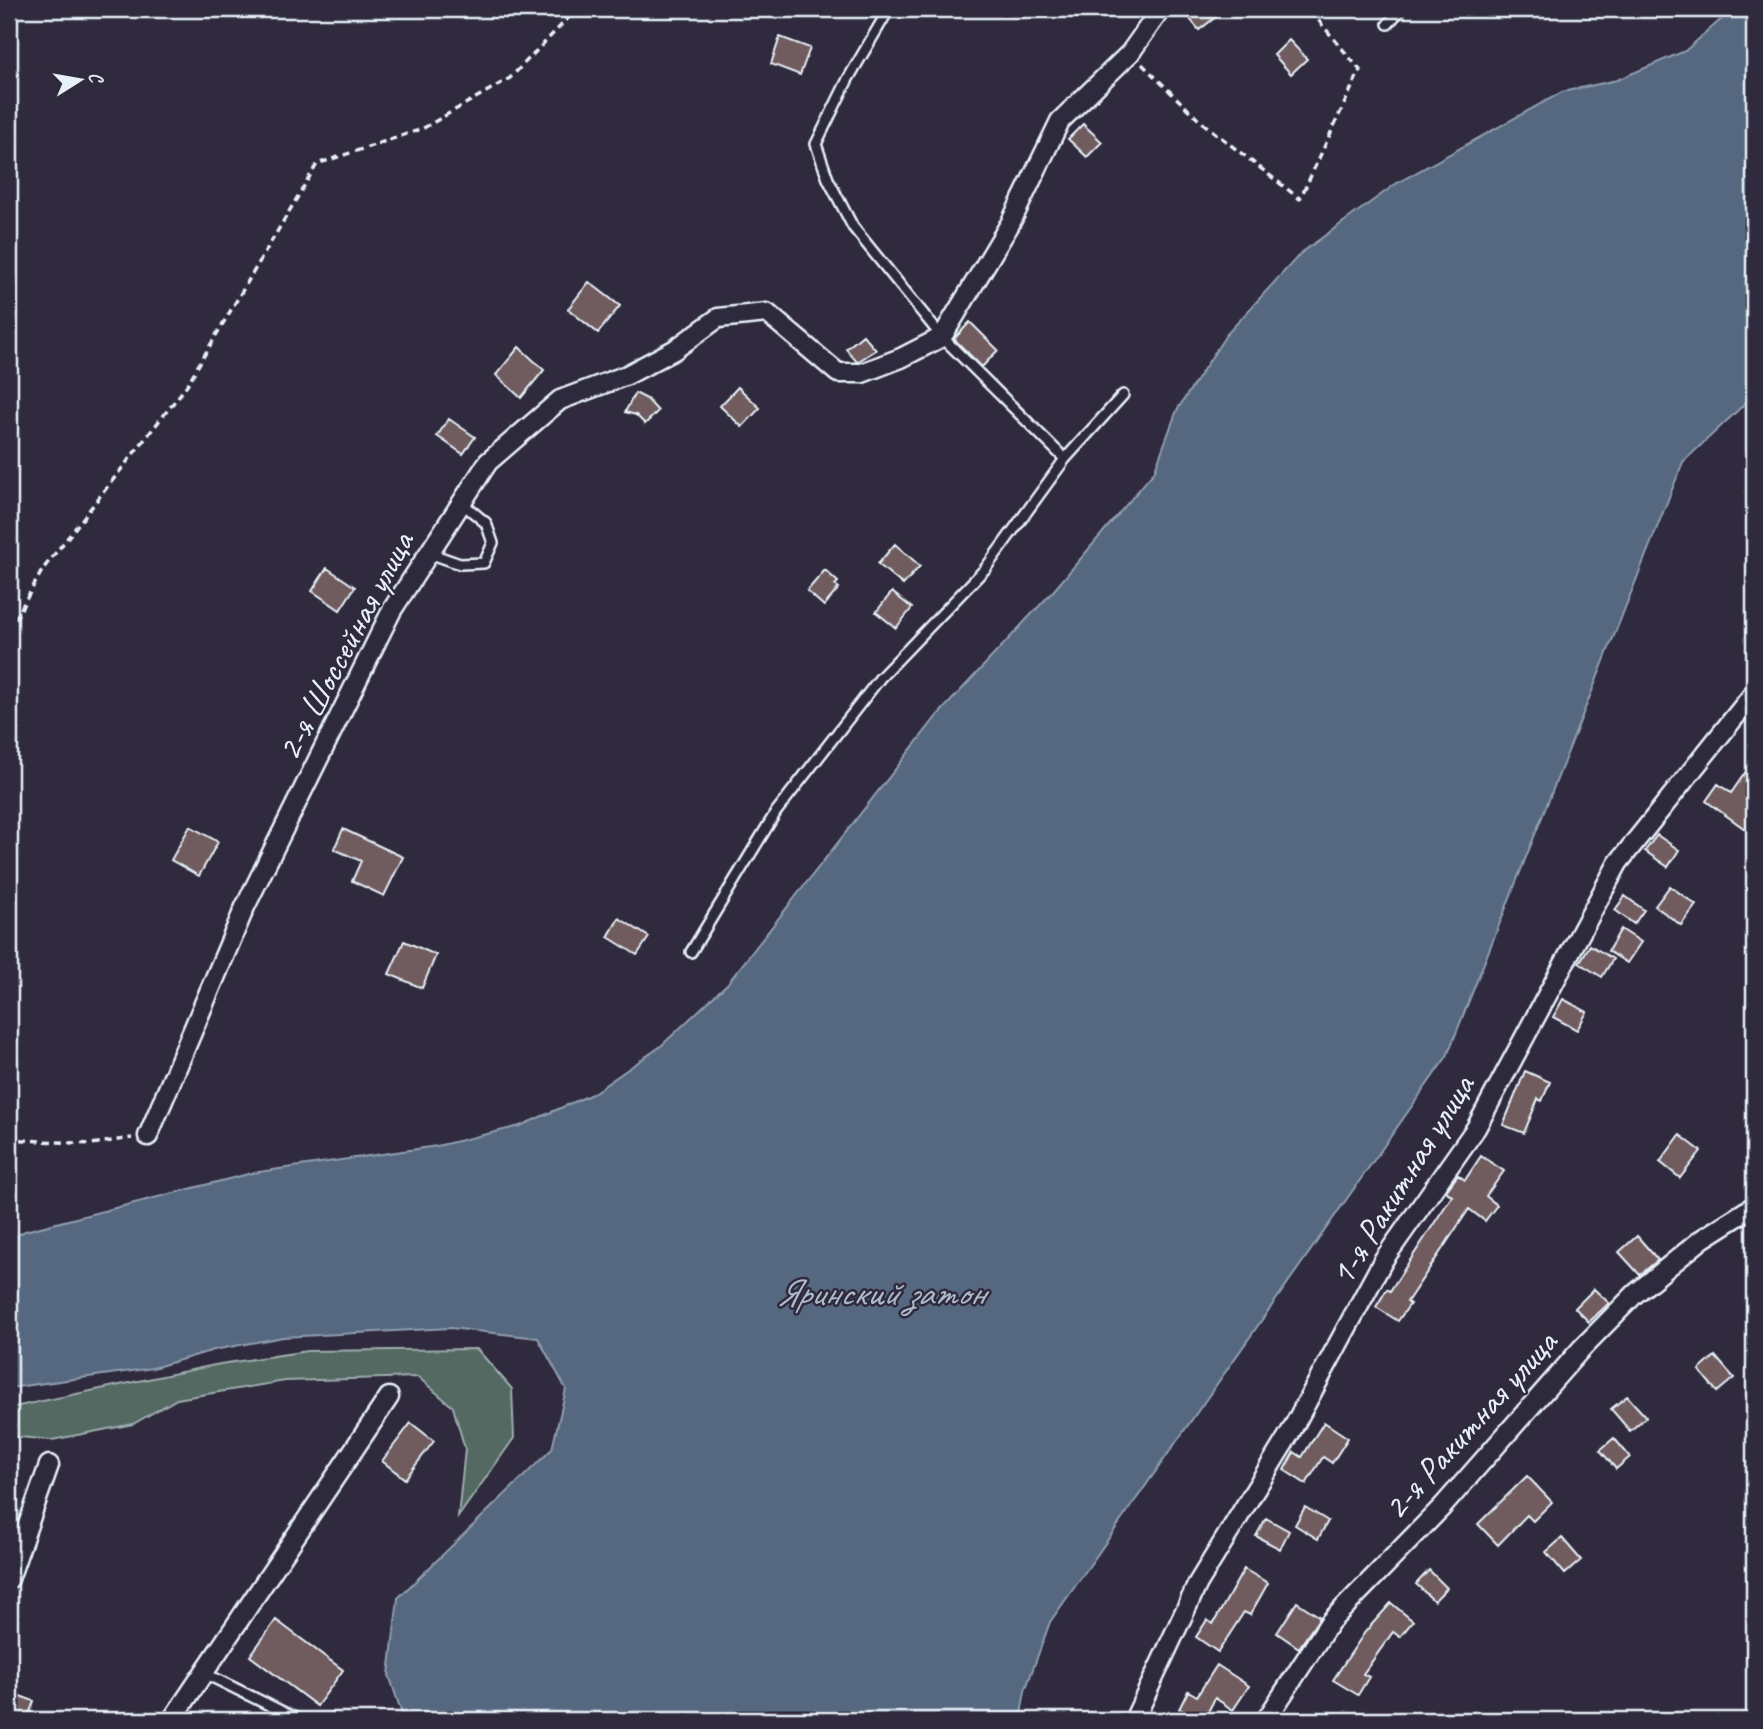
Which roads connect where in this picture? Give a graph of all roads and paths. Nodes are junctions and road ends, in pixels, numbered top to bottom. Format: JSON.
{"nodes":[{"id":1,"x":577,"y":9,"type":"edge"},
{"id":2,"x":890,"y":9,"type":"edge"},
{"id":3,"x":1161,"y":9,"type":"edge"},
{"id":4,"x":1309,"y":9,"type":"edge"},
{"id":5,"x":1402,"y":9,"type":"edge"},
{"id":6,"x":1388,"y":24,"type":"dead end"},
{"id":7,"x":1130,"y":53,"type":"junction"},
{"id":8,"x":942,"y":337,"type":"junction"},
{"id":9,"x":1123,"y":395,"type":"dead end"},
{"id":10,"x":1065,"y":459,"type":"junction"},
{"id":11,"x":462,"y":503,"type":"junction"},
{"id":12,"x":429,"y":553,"type":"junction"},
{"id":13,"x":9,"y":630,"type":"edge"},
{"id":14,"x":1754,"y":693,"type":"edge"},
{"id":15,"x":691,"y":952,"type":"dead end"},
{"id":16,"x":148,"y":1136,"type":"joint"},
{"id":17,"x":9,"y":1139,"type":"edge"},
{"id":18,"x":1754,"y":1206,"type":"edge"},
{"id":19,"x":389,"y":1397,"type":"dead end"},
{"id":20,"x":49,"y":1465,"type":"dead end"},
{"id":21,"x":9,"y":1579,"type":"edge"},
{"id":22,"x":204,"y":1673,"type":"junction"},
{"id":23,"x":1141,"y":1718,"type":"edge"},
{"id":24,"x":172,"y":1720,"type":"edge"},
{"id":25,"x":299,"y":1720,"type":"edge"},
{"id":26,"x":1266,"y":1720,"type":"edge"}],
"edges":[{"from":1,"to":13,"type":"path"},
{"from":2,"to":8,"type":"lane"},
{"from":3,"to":7,"type":"street"},
{"from":4,"to":7,"type":"path"},
{"from":5,"to":6,"type":"lane"},
{"from":7,"to":8,"type":"street"},
{"from":8,"to":10,"type":"lane"},
{"from":8,"to":11,"type":"street","name":"2-я Шоссейная улица"},
{"from":9,"to":10,"type":"lane"},
{"from":10,"to":15,"type":"lane"},
{"from":11,"to":12,"type":"street","name":"2-я Шоссейная улица"},
{"from":11,"to":12,"type":"lane"},
{"from":12,"to":16,"type":"street","name":"2-я Шоссейная улица"},
{"from":14,"to":23,"type":"street","name":"1-я Ракитная улица"},
{"from":16,"to":17,"type":"path"},
{"from":18,"to":26,"type":"street","name":"2-я Ракитная улица"},
{"from":19,"to":22,"type":"street"},
{"from":20,"to":21,"type":"street"},
{"from":22,"to":24,"type":"street"},
{"from":22,"to":25,"type":"lane"}]}
